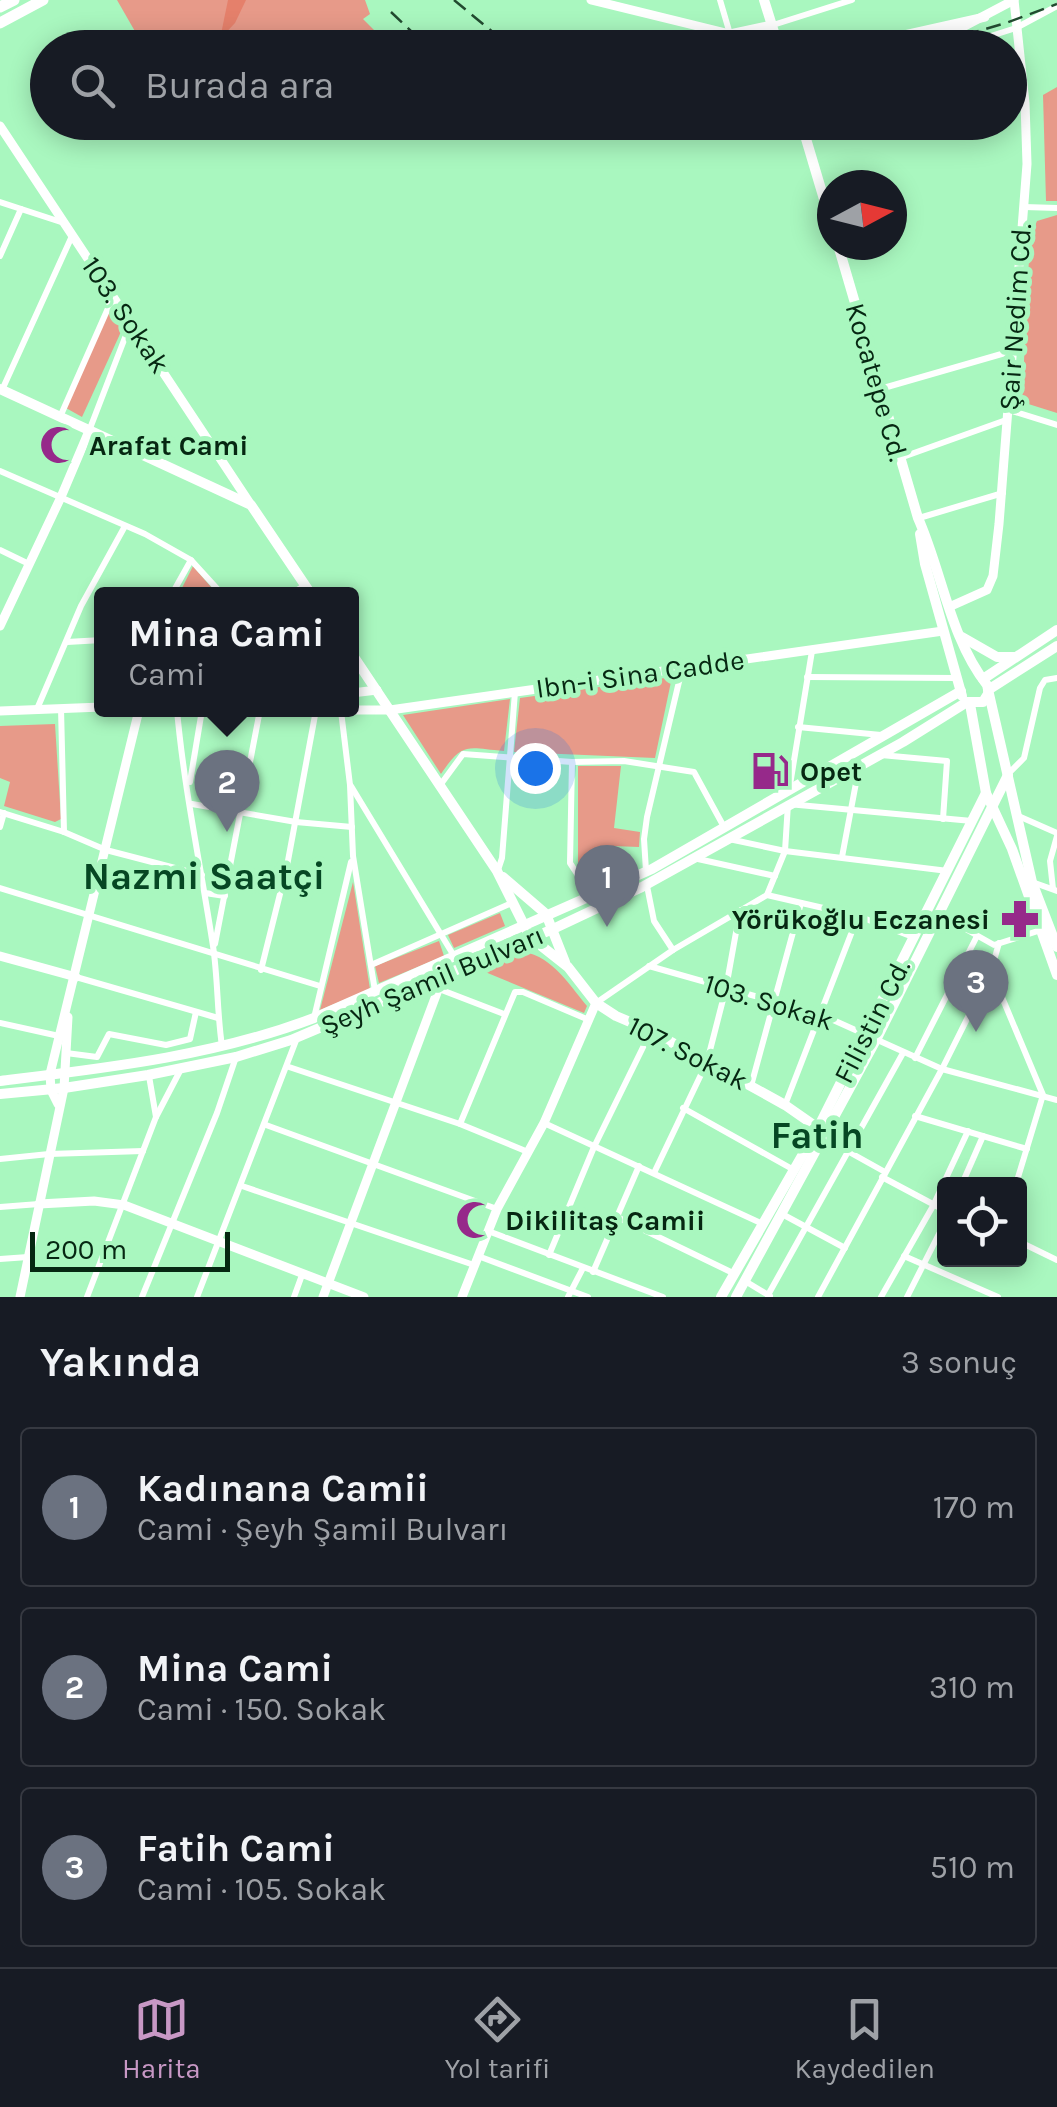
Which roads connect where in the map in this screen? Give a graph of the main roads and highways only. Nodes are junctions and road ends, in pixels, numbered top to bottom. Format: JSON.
{"nodes":[{"id":1,"x":14,"y":0,"type":"edge"},
{"id":2,"x":43,"y":0,"type":"edge"},
{"id":3,"x":764,"y":0,"type":"edge"},
{"id":4,"x":0,"y":7,"type":"edge"},
{"id":5,"x":0,"y":23,"type":"edge"},
{"id":6,"x":773,"y":30,"type":"edge"},
{"id":7,"x":806,"y":140,"type":"edge"},
{"id":8,"x":817,"y":176,"type":"edge"},
{"id":9,"x":842,"y":260,"type":"edge"},
{"id":10,"x":1,"y":390,"type":"edge"},
{"id":11,"x":918,"y":518,"type":"junction"},
{"id":12,"x":306,"y":587,"type":"edge"},
{"id":13,"x":1057,"y":630,"type":"edge"},
{"id":14,"x":959,"y":635,"type":"junction"},
{"id":15,"x":1057,"y":646,"type":"edge"},
{"id":16,"x":1016,"y":657,"type":"junction"},
{"id":17,"x":359,"y":664,"type":"edge"},
{"id":18,"x":985,"y":685,"type":"junction"},
{"id":19,"x":959,"y":686,"type":"junction"},
{"id":20,"x":968,"y":703,"type":"junction"},
{"id":21,"x":1008,"y":774,"type":"junction"},
{"id":22,"x":986,"y":794,"type":"junction"},
{"id":23,"x":992,"y":808,"type":"junction"},
{"id":24,"x":726,"y":833,"type":"junction"},
{"id":25,"x":497,"y":871,"type":"junction"},
{"id":26,"x":546,"y":914,"type":"junction"},
{"id":27,"x":524,"y":923,"type":"junction"},
{"id":28,"x":553,"y":929,"type":"junction"},
{"id":29,"x":530,"y":938,"type":"junction"},
{"id":30,"x":1056,"y":940,"type":"edge"},
{"id":31,"x":568,"y":967,"type":"junction"},
{"id":32,"x":1057,"y":975,"type":"edge"},
{"id":33,"x":0,"y":1081,"type":"edge"},
{"id":34,"x":0,"y":1094,"type":"edge"},
{"id":35,"x":821,"y":1133,"type":"junction"},
{"id":36,"x":740,"y":1277,"type":"junction"},
{"id":37,"x":721,"y":1297,"type":"edge"},
{"id":38,"x":736,"y":1297,"type":"edge"}],
"edges":[{"from":1,"to":4,"type":"main road"},
{"from":2,"to":5,"type":"main road"},
{"from":3,"to":6,"type":"main road"},
{"from":7,"to":8,"type":"main road"},
{"from":9,"to":11,"type":"main road","name":"Kocatepe Cd."},
{"from":10,"to":12,"type":"main road","name":"103. Sokak"},
{"from":11,"to":14,"type":"main road","name":"Kocatepe Cd."},
{"from":11,"to":19,"type":"main road","name":"Kocatepe Cd."},
{"from":13,"to":16,"type":"main road","name":"Şeyh Şamil Bulvarı"},
{"from":14,"to":16,"type":"main road"},
{"from":14,"to":18,"type":"main road","name":"Kocatepe Cd."},
{"from":15,"to":18,"type":"main road","name":"Şeyh Şamil Bulvarı"},
{"from":16,"to":18,"type":"main road","name":"Şeyh Şamil Bulvarı"},
{"from":17,"to":25,"type":"main road"},
{"from":18,"to":19,"type":"main road","name":"Şeyh Şamil Bulvarı"},
{"from":18,"to":20,"type":"main road","name":"Şeyh Şamil Bulvarı"},
{"from":18,"to":21,"type":"main road","name":"Kocatepe Cd."},
{"from":19,"to":20,"type":"main road","name":"Kocatepe Cd."},
{"from":19,"to":24,"type":"main road","name":"Şeyh Şamil Bulvarı"},
{"from":20,"to":22,"type":"main road"},
{"from":20,"to":24,"type":"main road","name":"Şeyh Şamil Bulvarı"},
{"from":21,"to":23,"type":"main road","name":"Filistin Cd."},
{"from":21,"to":30,"type":"main road","name":"Kocatepe Cd."},
{"from":22,"to":23,"type":"main road"},
{"from":22,"to":35,"type":"main road","name":"Filistin Cd."},
{"from":23,"to":32,"type":"main road"},
{"from":23,"to":35,"type":"main road","name":"Filistin Cd."},
{"from":24,"to":26,"type":"main road","name":"Şeyh Şamil Bulvarı"},
{"from":24,"to":28,"type":"main road","name":"Şeyh Şamil Bulvarı"},
{"from":25,"to":26,"type":"main road"},
{"from":25,"to":27,"type":"main road"},
{"from":26,"to":27,"type":"main road","name":"Şeyh Şamil Bulvarı"},
{"from":26,"to":28,"type":"main road"},
{"from":27,"to":29,"type":"main road"},
{"from":27,"to":33,"type":"main road","name":"Şeyh Şamil Bulvarı"},
{"from":28,"to":29,"type":"main road","name":"Şeyh Şamil Bulvarı"},
{"from":28,"to":31,"type":"main road"},
{"from":29,"to":31,"type":"main road"},
{"from":29,"to":34,"type":"main road","name":"Şeyh Şamil Bulvarı"},
{"from":31,"to":35,"type":"main road","name":"107. Sokak"},
{"from":35,"to":36,"type":"main road","name":"Filistin Cd."},
{"from":35,"to":36,"type":"main road","name":"Filistin Cd."},
{"from":36,"to":37,"type":"main road","name":"Filistin Cd."},
{"from":36,"to":38,"type":"main road","name":"Filistin Cd."}]}
